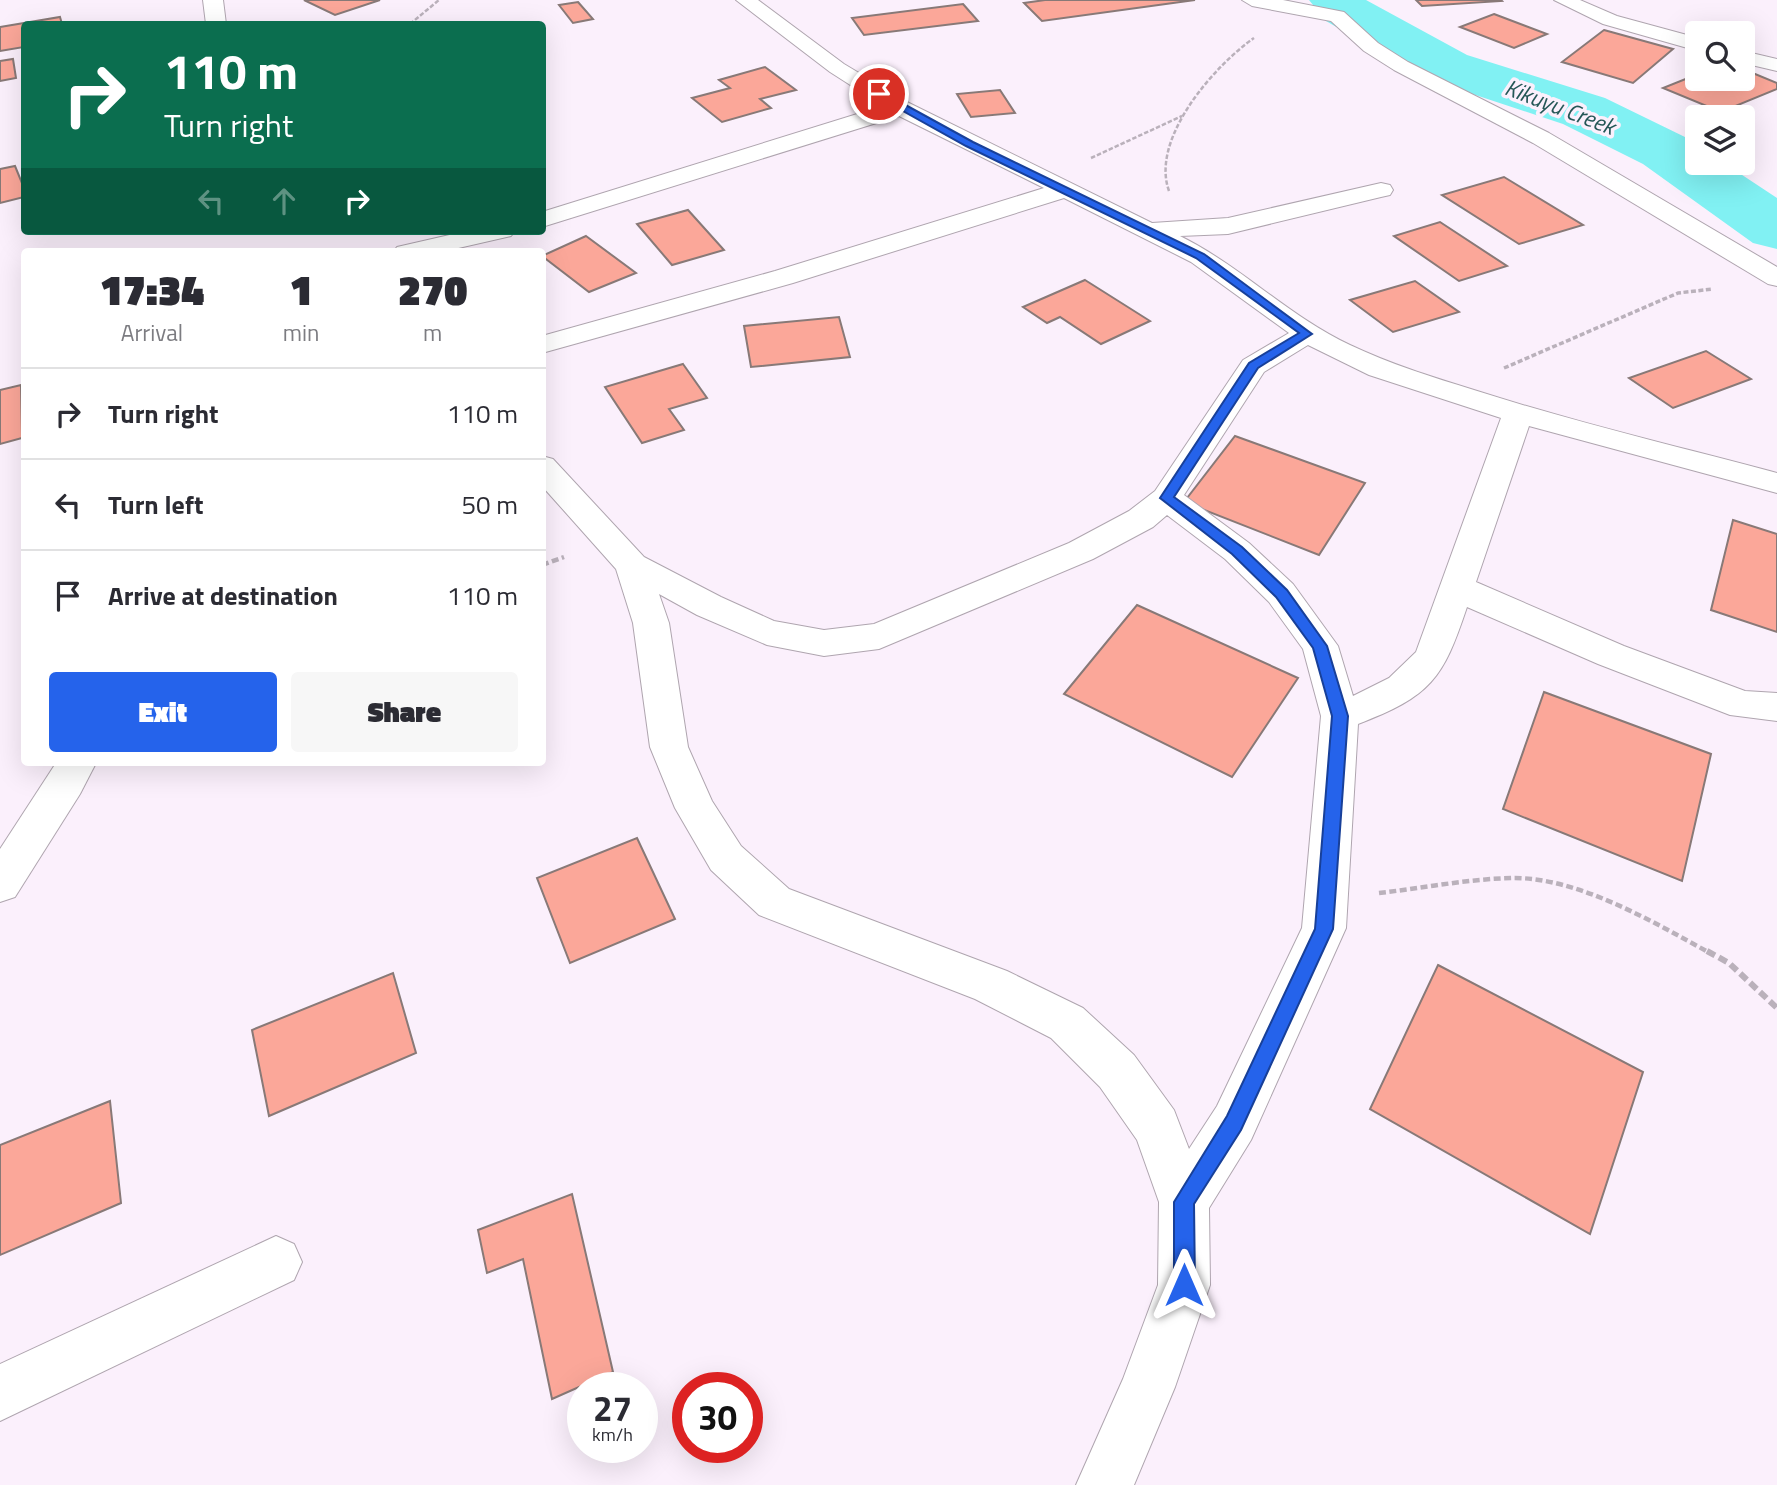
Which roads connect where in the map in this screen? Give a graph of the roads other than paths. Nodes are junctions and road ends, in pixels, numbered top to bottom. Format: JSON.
{"nodes":[{"id":1,"x":213,"y":0,"type":"edge"},
{"id":2,"x":746,"y":0,"type":"edge"},
{"id":3,"x":1252,"y":0,"type":"edge"},
{"id":4,"x":1564,"y":0,"type":"edge"},
{"id":5,"x":216,"y":21,"type":"edge"},
{"id":6,"x":1685,"y":41,"type":"edge"},
{"id":7,"x":1777,"y":51,"type":"edge"},
{"id":8,"x":1755,"y":54,"type":"edge"},
{"id":9,"x":1755,"y":59,"type":"edge"},
{"id":10,"x":1777,"y":65,"type":"edge"},
{"id":11,"x":901,"y":108,"type":"junction"},
{"id":12,"x":1053,"y":185,"type":"junction"},
{"id":13,"x":1381,"y":190,"type":"dead end"},
{"id":14,"x":546,"y":219,"type":"edge"},
{"id":15,"x":1151,"y":230,"type":"junction"},
{"id":16,"x":484,"y":235,"type":"edge"},
{"id":17,"x":424,"y":248,"type":"edge"},
{"id":18,"x":1777,"y":278,"type":"edge"},
{"id":19,"x":1307,"y":334,"type":"junction"},
{"id":20,"x":546,"y":344,"type":"edge"},
{"id":21,"x":1518,"y":414,"type":"junction"},
{"id":22,"x":546,"y":470,"type":"edge"},
{"id":23,"x":1777,"y":483,"type":"edge"},
{"id":24,"x":1167,"y":498,"type":"junction"},
{"id":25,"x":632,"y":565,"type":"junction"},
{"id":26,"x":1457,"y":588,"type":"junction"},
{"id":27,"x":1777,"y":707,"type":"edge"},
{"id":28,"x":1340,"y":716,"type":"junction"},
{"id":29,"x":74,"y":766,"type":"edge"},
{"id":30,"x":0,"y":884,"type":"edge"},
{"id":31,"x":1184,"y":1202,"type":"junction"},
{"id":32,"x":275,"y":1262,"type":"dead end"},
{"id":33,"x":0,"y":1392,"type":"edge"},
{"id":34,"x":1105,"y":1485,"type":"edge"}],
"edges":[{"from":1,"to":5,"type":"street"},
{"from":2,"to":11,"type":"street"},
{"from":3,"to":18,"type":"street"},
{"from":4,"to":6,"type":"street"},
{"from":7,"to":8,"type":"street"},
{"from":9,"to":10,"type":"street"},
{"from":11,"to":12,"type":"street"},
{"from":11,"to":14,"type":"street"},
{"from":12,"to":15,"type":"street"},
{"from":12,"to":20,"type":"street"},
{"from":13,"to":15,"type":"street"},
{"from":15,"to":19,"type":"street"},
{"from":16,"to":17,"type":"street"},
{"from":19,"to":21,"type":"street"},
{"from":19,"to":24,"type":"street"},
{"from":21,"to":23,"type":"street"},
{"from":21,"to":26,"type":"street"},
{"from":22,"to":25,"type":"street"},
{"from":24,"to":25,"type":"street"},
{"from":24,"to":28,"type":"street"},
{"from":25,"to":31,"type":"street"},
{"from":26,"to":27,"type":"street"},
{"from":26,"to":28,"type":"street"},
{"from":28,"to":31,"type":"street"},
{"from":29,"to":30,"type":"street"},
{"from":31,"to":34,"type":"street"},
{"from":32,"to":33,"type":"street"}]}
